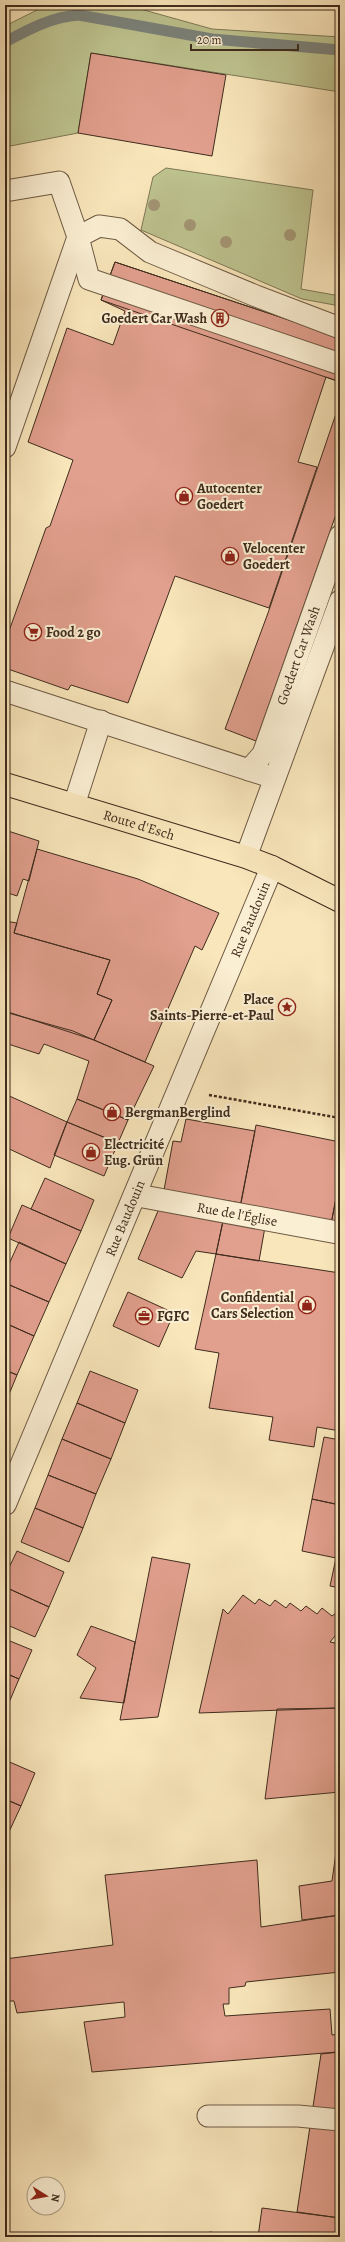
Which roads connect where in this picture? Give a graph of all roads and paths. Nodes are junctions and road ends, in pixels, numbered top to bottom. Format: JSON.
{"nodes":[{"id":1,"x":5,"y":191,"type":"edge"},
{"id":2,"x":78,"y":237,"type":"junction"},
{"id":3,"x":340,"y":328,"type":"edge"},
{"id":4,"x":340,"y":364,"type":"edge"},
{"id":5,"x":5,"y":447,"type":"edge"},
{"id":6,"x":340,"y":536,"type":"edge"},
{"id":7,"x":340,"y":601,"type":"edge"},
{"id":8,"x":5,"y":691,"type":"edge"},
{"id":9,"x":101,"y":721,"type":"junction"},
{"id":10,"x":249,"y":770,"type":"junction"},
{"id":11,"x":274,"y":778,"type":"junction"},
{"id":12,"x":5,"y":784,"type":"edge"},
{"id":13,"x":74,"y":805,"type":"junction"},
{"id":14,"x":246,"y":857,"type":"junction"},
{"id":15,"x":272,"y":867,"type":"junction"},
{"id":16,"x":340,"y":885,"type":"edge"},
{"id":17,"x":340,"y":901,"type":"edge"},
{"id":18,"x":340,"y":908,"type":"edge"},
{"id":19,"x":179,"y":1090,"type":"junction"},
{"id":20,"x":340,"y":1118,"type":"edge"},
{"id":21,"x":135,"y":1195,"type":"junction"},
{"id":22,"x":340,"y":1232,"type":"edge"},
{"id":23,"x":5,"y":1504,"type":"edge"},
{"id":24,"x":208,"y":2116,"type":"dead end"},
{"id":25,"x":340,"y":2120,"type":"edge"}],
"edges":[{"from":1,"to":2,"type":"lane"},
{"from":2,"to":3,"type":"lane"},
{"from":2,"to":4,"type":"lane"},
{"from":2,"to":5,"type":"lane"},
{"from":6,"to":10,"type":"lane","name":"Goedert Car Wash"},
{"from":7,"to":11,"type":"lane","name":"Goedert Car Wash"},
{"from":8,"to":9,"type":"lane"},
{"from":9,"to":10,"type":"lane"},
{"from":9,"to":13,"type":"lane"},
{"from":10,"to":11,"type":"lane"},
{"from":11,"to":14,"type":"lane","name":"Goedert Car Wash"},
{"from":12,"to":13,"type":"main road","name":"Route d'Esch"},
{"from":13,"to":14,"type":"main road","name":"Route d'Esch"},
{"from":14,"to":15,"type":"main road","name":"Route d'Esch"},
{"from":15,"to":16,"type":"main road"},
{"from":15,"to":17,"type":"main road","name":"Route d'Esch"},
{"from":15,"to":18,"type":"main road","name":"Route d'Esch"},
{"from":15,"to":19,"type":"street","name":"Rue Baudouin"},
{"from":19,"to":20,"type":"path"},
{"from":19,"to":21,"type":"street","name":"Rue Baudouin"},
{"from":21,"to":22,"type":"street","name":"Rue de l'Église"},
{"from":21,"to":23,"type":"street","name":"Rue Baudouin"},
{"from":24,"to":25,"type":"lane"}]}
